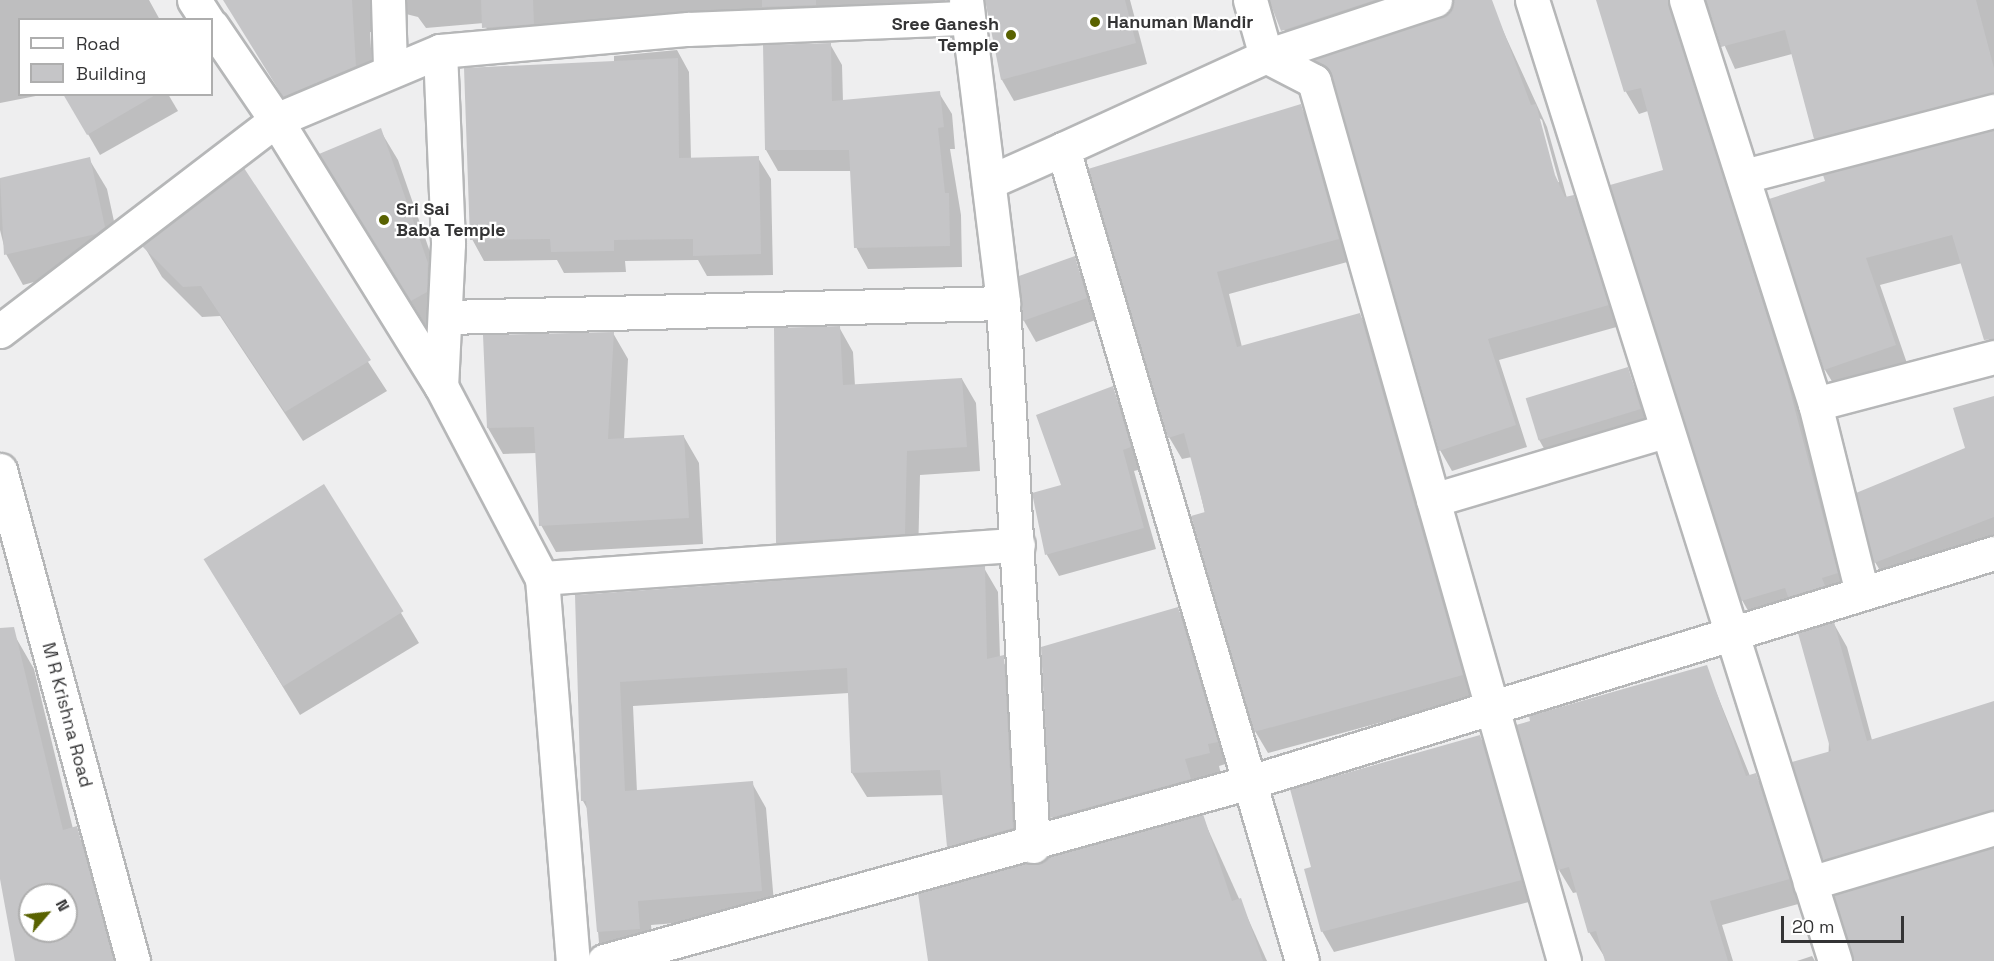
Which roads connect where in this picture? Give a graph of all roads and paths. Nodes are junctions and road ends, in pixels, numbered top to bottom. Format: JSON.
{"nodes":[{"id":1,"x":194,"y":0,"type":"edge"},
{"id":2,"x":388,"y":0,"type":"edge"},
{"id":3,"x":1250,"y":0,"type":"edge"},
{"id":4,"x":1435,"y":0,"type":"edge"},
{"id":5,"x":1532,"y":0,"type":"edge"},
{"id":6,"x":1686,"y":0,"type":"edge"},
{"id":7,"x":966,"y":9,"type":"edge"},
{"id":8,"x":687,"y":14,"type":"edge"},
{"id":9,"x":206,"y":18,"type":"edge"},
{"id":10,"x":213,"y":27,"type":"edge"},
{"id":11,"x":440,"y":51,"type":"junction"},
{"id":12,"x":1266,"y":56,"type":"junction"},
{"id":13,"x":390,"y":68,"type":"junction"},
{"id":14,"x":1994,"y":111,"type":"edge"},
{"id":15,"x":276,"y":120,"type":"junction"},
{"id":16,"x":1063,"y":149,"type":"junction"},
{"id":17,"x":1744,"y":176,"type":"junction"},
{"id":18,"x":989,"y":182,"type":"junction"},
{"id":19,"x":1003,"y":303,"type":"junction"},
{"id":20,"x":447,"y":317,"type":"junction"},
{"id":21,"x":0,"y":331,"type":"edge"},
{"id":22,"x":1994,"y":357,"type":"edge"},
{"id":23,"x":441,"y":386,"type":"junction"},
{"id":24,"x":1815,"y":404,"type":"junction"},
{"id":25,"x":1665,"y":431,"type":"junction"},
{"id":26,"x":0,"y":470,"type":"edge"},
{"id":27,"x":1433,"y":500,"type":"junction"},
{"id":28,"x":1018,"y":544,"type":"junction"},
{"id":29,"x":1994,"y":553,"type":"edge"},
{"id":30,"x":542,"y":578,"type":"junction"},
{"id":31,"x":1862,"y":594,"type":"junction"},
{"id":32,"x":1728,"y":635,"type":"junction"},
{"id":33,"x":1493,"y":709,"type":"junction"},
{"id":34,"x":1250,"y":782,"type":"junction"},
{"id":35,"x":1994,"y":828,"type":"edge"},
{"id":36,"x":1033,"y":846,"type":"junction"},
{"id":37,"x":1810,"y":883,"type":"junction"},
{"id":38,"x":133,"y":961,"type":"edge"},
{"id":39,"x":573,"y":961,"type":"edge"},
{"id":40,"x":604,"y":961,"type":"edge"},
{"id":41,"x":1302,"y":961,"type":"edge"},
{"id":42,"x":1564,"y":961,"type":"edge"},
{"id":43,"x":1835,"y":961,"type":"edge"}],
"edges":[{"from":1,"to":9,"type":"street"},
{"from":2,"to":13,"type":"street"},
{"from":3,"to":12,"type":"street"},
{"from":4,"to":12,"type":"street"},
{"from":5,"to":25,"type":"street"},
{"from":6,"to":17,"type":"street"},
{"from":7,"to":8,"type":"street"},
{"from":7,"to":18,"type":"street"},
{"from":8,"to":11,"type":"street"},
{"from":10,"to":15,"type":"street"},
{"from":11,"to":13,"type":"street"},
{"from":11,"to":20,"type":"street"},
{"from":12,"to":16,"type":"street"},
{"from":12,"to":27,"type":"street"},
{"from":13,"to":15,"type":"street"},
{"from":14,"to":17,"type":"street"},
{"from":15,"to":21,"type":"street"},
{"from":15,"to":23,"type":"street"},
{"from":16,"to":18,"type":"street"},
{"from":16,"to":34,"type":"street"},
{"from":17,"to":24,"type":"street"},
{"from":18,"to":19,"type":"street"},
{"from":19,"to":20,"type":"street"},
{"from":19,"to":28,"type":"street"},
{"from":20,"to":23,"type":"street"},
{"from":22,"to":24,"type":"street"},
{"from":23,"to":30,"type":"street"},
{"from":24,"to":31,"type":"street"},
{"from":25,"to":27,"type":"street"},
{"from":25,"to":32,"type":"street"},
{"from":26,"to":38,"type":"street","name":"M R Krishna Road"},
{"from":27,"to":33,"type":"street"},
{"from":28,"to":30,"type":"street"},
{"from":28,"to":36,"type":"street"},
{"from":29,"to":31,"type":"street"},
{"from":30,"to":39,"type":"street"},
{"from":31,"to":32,"type":"street"},
{"from":32,"to":33,"type":"street"},
{"from":32,"to":37,"type":"street"},
{"from":33,"to":34,"type":"street"},
{"from":33,"to":42,"type":"street"},
{"from":34,"to":36,"type":"street"},
{"from":34,"to":41,"type":"street"},
{"from":35,"to":37,"type":"street"},
{"from":36,"to":40,"type":"street"},
{"from":37,"to":43,"type":"street"}]}
